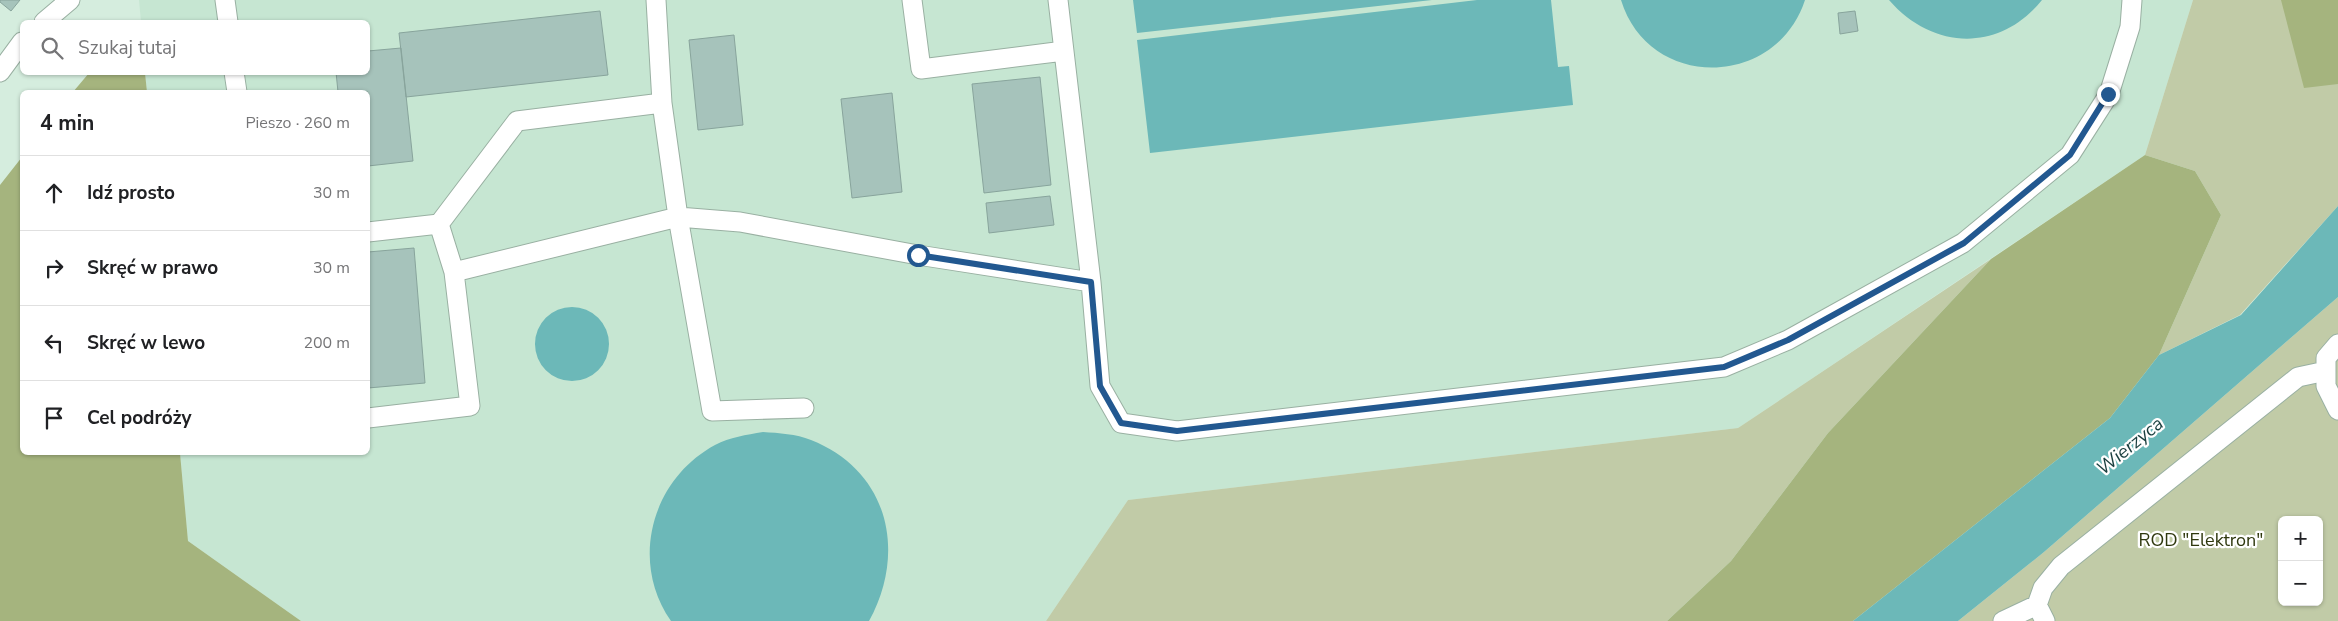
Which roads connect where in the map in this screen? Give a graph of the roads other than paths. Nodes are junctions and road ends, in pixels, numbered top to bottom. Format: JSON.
{"nodes":[{"id":1,"x":70,"y":0,"type":"edge"},
{"id":2,"x":224,"y":0,"type":"edge"},
{"id":3,"x":656,"y":0,"type":"edge"},
{"id":4,"x":912,"y":0,"type":"edge"},
{"id":5,"x":1058,"y":0,"type":"edge"},
{"id":6,"x":2132,"y":0,"type":"edge"},
{"id":7,"x":46,"y":20,"type":"edge"},
{"id":8,"x":228,"y":20,"type":"edge"},
{"id":9,"x":20,"y":45,"type":"edge"},
{"id":10,"x":1064,"y":52,"type":"junction"},
{"id":11,"x":0,"y":72,"type":"edge"},
{"id":12,"x":234,"y":75,"type":"edge"},
{"id":13,"x":237,"y":90,"type":"edge"},
{"id":14,"x":662,"y":103,"type":"junction"},
{"id":15,"x":678,"y":217,"type":"junction"},
{"id":16,"x":439,"y":224,"type":"junction"},
{"id":17,"x":370,"y":232,"type":"edge"},
{"id":18,"x":454,"y":272,"type":"junction"},
{"id":19,"x":1091,"y":282,"type":"junction"},
{"id":20,"x":2338,"y":344,"type":"edge"},
{"id":21,"x":2326,"y":371,"type":"junction"},
{"id":22,"x":804,"y":408,"type":"dead end"},
{"id":23,"x":2338,"y":410,"type":"edge"},
{"id":24,"x":370,"y":418,"type":"edge"},
{"id":25,"x":2041,"y":613,"type":"edge"},
{"id":26,"x":2003,"y":621,"type":"edge"}],
"edges":[{"from":1,"to":7,"type":"lane"},
{"from":2,"to":8,"type":"lane"},
{"from":3,"to":14,"type":"lane"},
{"from":4,"to":10,"type":"lane"},
{"from":5,"to":10,"type":"lane"},
{"from":6,"to":19,"type":"lane"},
{"from":9,"to":11,"type":"lane"},
{"from":10,"to":19,"type":"lane"},
{"from":12,"to":13,"type":"lane"},
{"from":14,"to":15,"type":"lane"},
{"from":14,"to":16,"type":"lane"},
{"from":15,"to":18,"type":"lane"},
{"from":15,"to":19,"type":"lane"},
{"from":15,"to":22,"type":"lane"},
{"from":16,"to":17,"type":"lane"},
{"from":16,"to":18,"type":"lane"},
{"from":18,"to":24,"type":"lane"},
{"from":20,"to":21,"type":"lane"},
{"from":21,"to":23,"type":"lane"},
{"from":21,"to":25,"type":"lane"},
{"from":25,"to":26,"type":"lane"}]}
